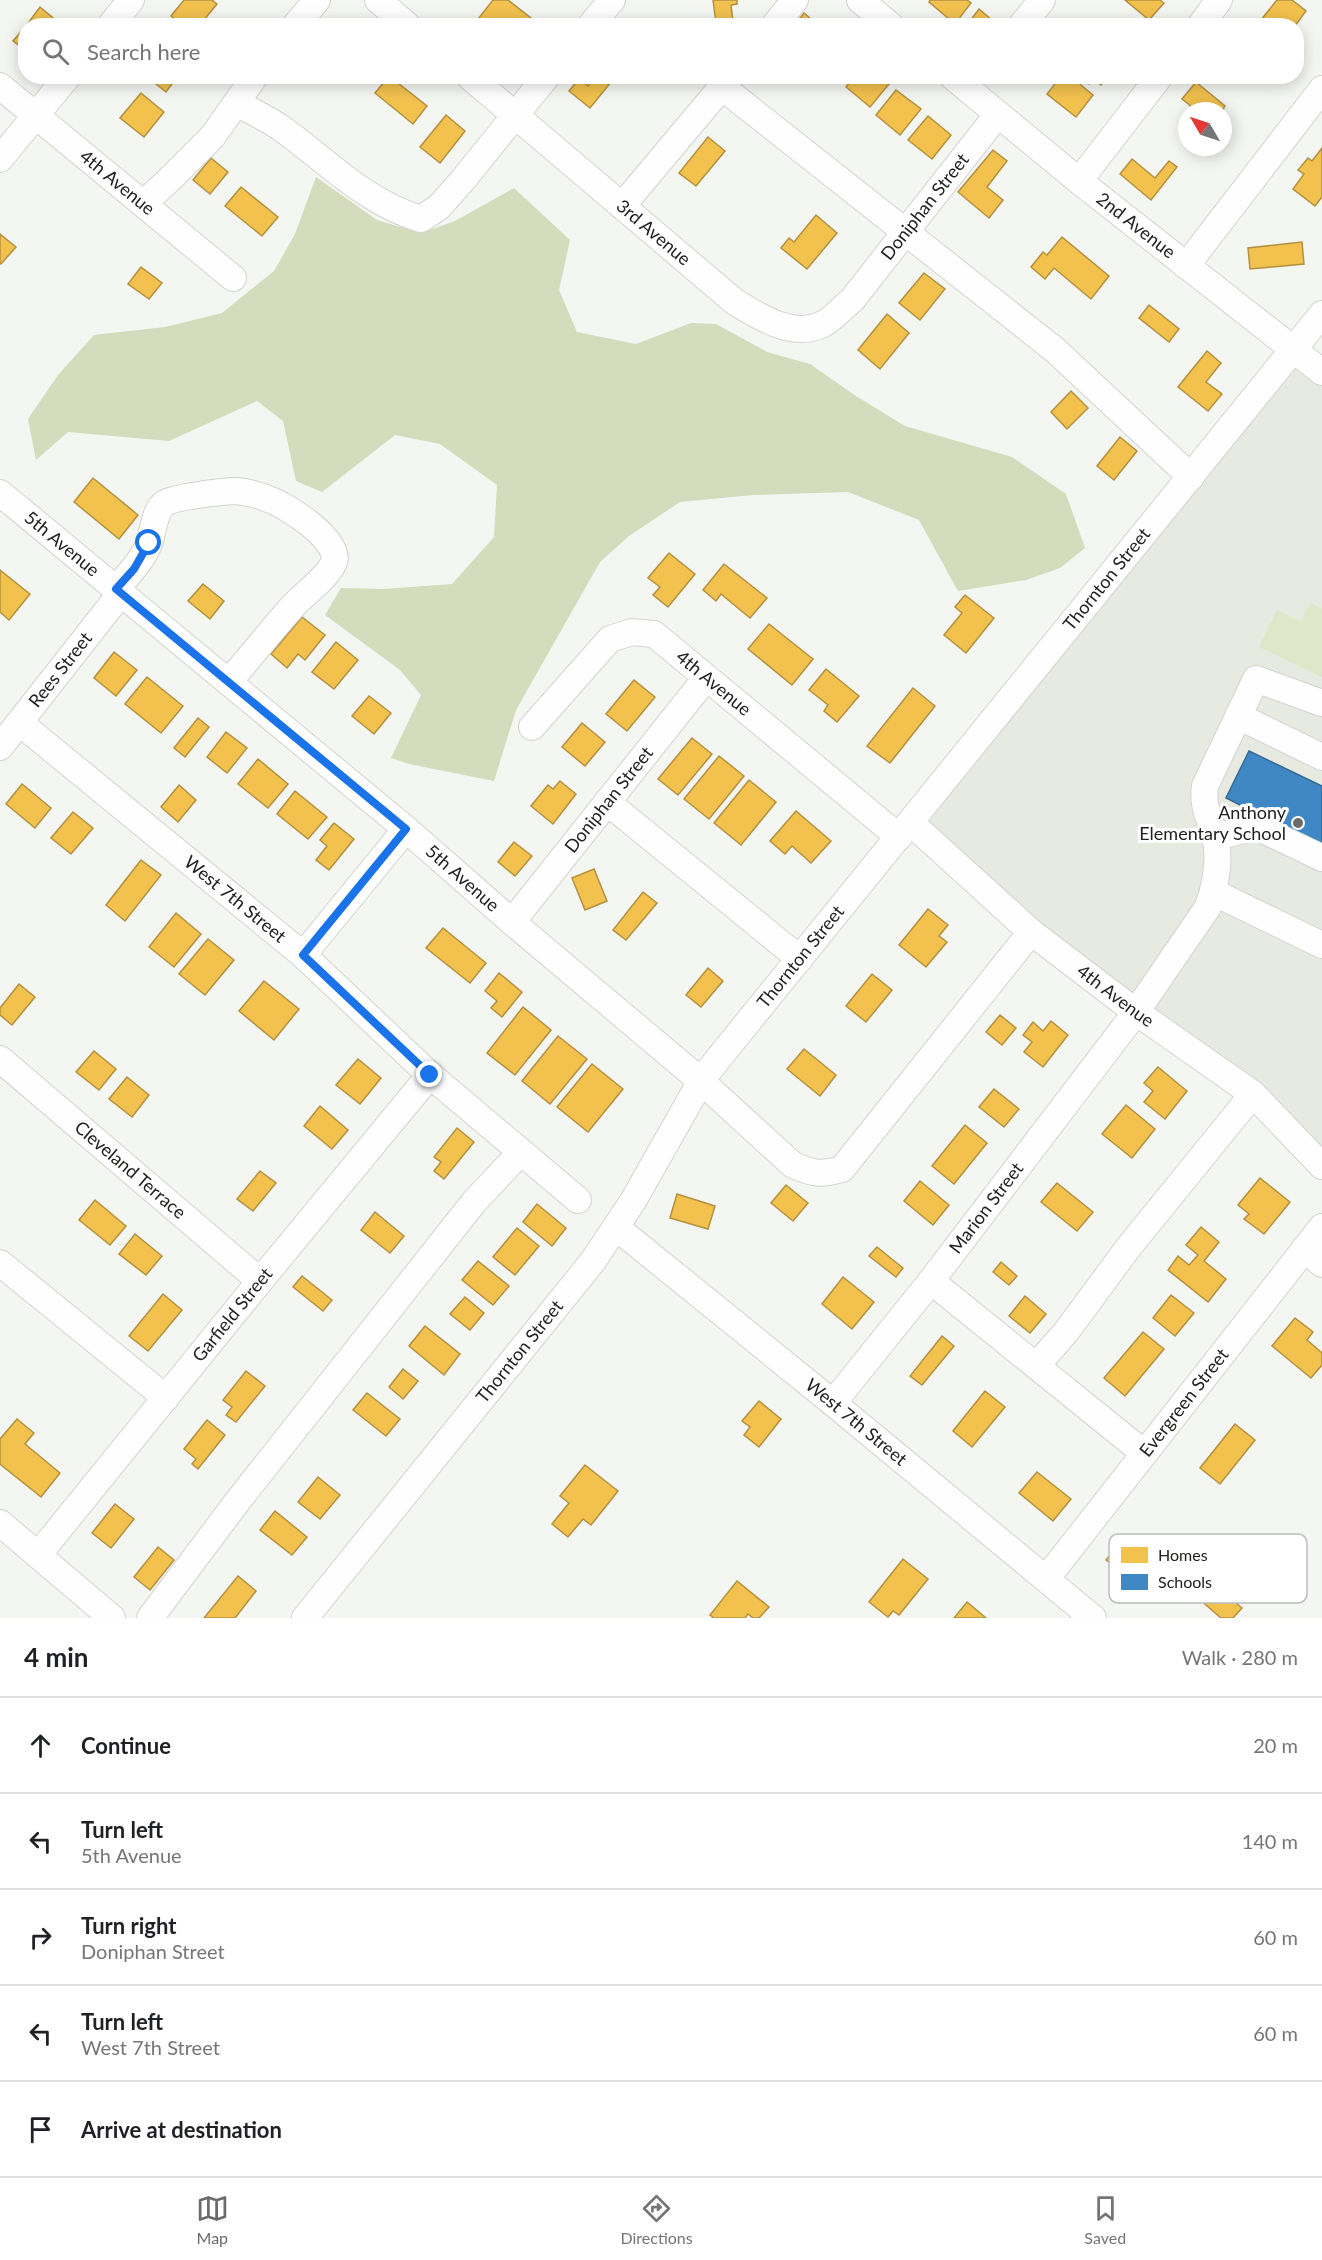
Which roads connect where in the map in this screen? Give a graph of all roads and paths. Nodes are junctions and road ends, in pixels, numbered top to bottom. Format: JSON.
{"nodes":[{"id":1,"x":131,"y":0,"type":"edge"},
{"id":2,"x":317,"y":0,"type":"edge"},
{"id":3,"x":378,"y":0,"type":"edge"},
{"id":4,"x":612,"y":0,"type":"edge"},
{"id":5,"x":795,"y":0,"type":"edge"},
{"id":6,"x":860,"y":0,"type":"edge"},
{"id":7,"x":1042,"y":0,"type":"edge"},
{"id":8,"x":1220,"y":0,"type":"edge"},
{"id":9,"x":116,"y":18,"type":"edge"},
{"id":10,"x":302,"y":18,"type":"edge"},
{"id":11,"x":399,"y":18,"type":"edge"},
{"id":12,"x":597,"y":18,"type":"edge"},
{"id":13,"x":780,"y":18,"type":"edge"},
{"id":14,"x":881,"y":18,"type":"edge"},
{"id":15,"x":1028,"y":18,"type":"edge"},
{"id":16,"x":1206,"y":18,"type":"edge"},
{"id":17,"x":62,"y":84,"type":"edge"},
{"id":18,"x":250,"y":84,"type":"edge"},
{"id":19,"x":478,"y":84,"type":"edge"},
{"id":20,"x":539,"y":84,"type":"edge"},
{"id":21,"x":724,"y":84,"type":"edge"},
{"id":22,"x":728,"y":84,"type":"edge"},
{"id":23,"x":970,"y":84,"type":"edge"},
{"id":24,"x":1154,"y":84,"type":"edge"},
{"id":25,"x":0,"y":86,"type":"edge"},
{"id":26,"x":1322,"y":89,"type":"edge"},
{"id":27,"x":237,"y":103,"type":"junction"},
{"id":28,"x":514,"y":114,"type":"junction"},
{"id":29,"x":998,"y":114,"type":"junction"},
{"id":30,"x":36,"y":116,"type":"junction"},
{"id":31,"x":0,"y":159,"type":"edge"},
{"id":32,"x":1079,"y":181,"type":"junction"},
{"id":33,"x":143,"y":204,"type":"junction"},
{"id":34,"x":622,"y":206,"type":"junction"},
{"id":35,"x":906,"y":231,"type":"junction"},
{"id":36,"x":1186,"y":266,"type":"junction"},
{"id":37,"x":233,"y":278,"type":"dead end"},
{"id":38,"x":852,"y":300,"type":"joint"},
{"id":39,"x":1322,"y":314,"type":"edge"},
{"id":40,"x":1294,"y":351,"type":"junction"},
{"id":41,"x":1322,"y":372,"type":"edge"},
{"id":42,"x":1191,"y":477,"type":"junction"},
{"id":43,"x":0,"y":493,"type":"edge"},
{"id":44,"x":119,"y":591,"type":"junction"},
{"id":45,"x":706,"y":678,"type":"junction"},
{"id":46,"x":228,"y":682,"type":"junction"},
{"id":47,"x":1322,"y":703,"type":"edge"},
{"id":48,"x":1238,"y":716,"type":"junction"},
{"id":49,"x":20,"y":723,"type":"junction"},
{"id":50,"x":532,"y":727,"type":"dead end"},
{"id":51,"x":0,"y":747,"type":"edge"},
{"id":52,"x":1322,"y":757,"type":"edge"},
{"id":53,"x":607,"y":802,"type":"junction"},
{"id":54,"x":406,"y":829,"type":"junction"},
{"id":55,"x":905,"y":830,"type":"junction"},
{"id":56,"x":1215,"y":837,"type":"junction"},
{"id":57,"x":1322,"y":858,"type":"edge"},
{"id":58,"x":1213,"y":892,"type":"junction"},
{"id":59,"x":512,"y":922,"type":"junction"},
{"id":60,"x":1030,"y":932,"type":"junction"},
{"id":61,"x":1322,"y":945,"type":"edge"},
{"id":62,"x":303,"y":955,"type":"junction"},
{"id":63,"x":800,"y":959,"type":"junction"},
{"id":64,"x":1136,"y":1012,"type":"junction"},
{"id":65,"x":0,"y":1059,"type":"edge"},
{"id":66,"x":430,"y":1075,"type":"junction"},
{"id":67,"x":701,"y":1082,"type":"junction"},
{"id":68,"x":1253,"y":1094,"type":"junction"},
{"id":69,"x":521,"y":1152,"type":"junction"},
{"id":70,"x":1322,"y":1166,"type":"edge"},
{"id":71,"x":578,"y":1200,"type":"dead end"},
{"id":72,"x":1322,"y":1227,"type":"edge"},
{"id":73,"x":617,"y":1228,"type":"junction"},
{"id":74,"x":1313,"y":1257,"type":"edge"},
{"id":75,"x":0,"y":1263,"type":"edge"},
{"id":76,"x":260,"y":1281,"type":"junction"},
{"id":77,"x":931,"y":1281,"type":"junction"},
{"id":78,"x":1037,"y":1365,"type":"junction"},
{"id":79,"x":166,"y":1398,"type":"junction"},
{"id":80,"x":833,"y":1403,"type":"junction"},
{"id":81,"x":1144,"y":1453,"type":"junction"},
{"id":82,"x":0,"y":1523,"type":"edge"},
{"id":83,"x":38,"y":1555,"type":"junction"},
{"id":84,"x":1046,"y":1579,"type":"junction"},
{"id":85,"x":112,"y":1618,"type":"edge"},
{"id":86,"x":150,"y":1618,"type":"edge"},
{"id":87,"x":305,"y":1618,"type":"edge"},
{"id":88,"x":1093,"y":1618,"type":"edge"}],
"edges":[{"from":1,"to":9,"type":"street"},
{"from":2,"to":10,"type":"street"},
{"from":3,"to":11,"type":"street"},
{"from":4,"to":12,"type":"street"},
{"from":5,"to":13,"type":"street"},
{"from":6,"to":14,"type":"street"},
{"from":7,"to":15,"type":"street"},
{"from":8,"to":16,"type":"street"},
{"from":17,"to":30,"type":"street"},
{"from":18,"to":27,"type":"street"},
{"from":19,"to":28,"type":"street","name":"3rd Avenue"},
{"from":20,"to":28,"type":"street"},
{"from":21,"to":34,"type":"street"},
{"from":22,"to":35,"type":"street"},
{"from":23,"to":29,"type":"street","name":"2nd Avenue"},
{"from":24,"to":32,"type":"street"},
{"from":25,"to":30,"type":"street","name":"4th Avenue"},
{"from":26,"to":36,"type":"street"},
{"from":27,"to":28,"type":"street"},
{"from":27,"to":33,"type":"street"},
{"from":28,"to":34,"type":"street","name":"3rd Avenue"},
{"from":29,"to":32,"type":"street","name":"2nd Avenue"},
{"from":29,"to":35,"type":"street","name":"Doniphan Street"},
{"from":30,"to":31,"type":"street"},
{"from":30,"to":33,"type":"street","name":"4th Avenue"},
{"from":32,"to":36,"type":"street","name":"2nd Avenue"},
{"from":33,"to":37,"type":"street","name":"4th Avenue"},
{"from":34,"to":38,"type":"street","name":"3rd Avenue"},
{"from":35,"to":38,"type":"street","name":"Doniphan Street"},
{"from":35,"to":42,"type":"street"},
{"from":36,"to":40,"type":"street","name":"2nd Avenue"},
{"from":39,"to":40,"type":"street","name":"Thornton Street"},
{"from":40,"to":41,"type":"street","name":"2nd Avenue"},
{"from":40,"to":42,"type":"street","name":"Thornton Street"},
{"from":42,"to":55,"type":"street","name":"Thornton Street"},
{"from":43,"to":44,"type":"street","name":"5th Avenue"},
{"from":44,"to":46,"type":"street","name":"5th Avenue"},
{"from":44,"to":46,"type":"street","name":"Rees Street"},
{"from":44,"to":49,"type":"street","name":"Rees Street"},
{"from":45,"to":50,"type":"street","name":"4th Avenue"},
{"from":45,"to":53,"type":"street","name":"Doniphan Street"},
{"from":45,"to":55,"type":"street","name":"4th Avenue"},
{"from":46,"to":54,"type":"street","name":"5th Avenue"},
{"from":47,"to":48,"type":"street","name":"Marion Street"},
{"from":48,"to":52,"type":"street"},
{"from":48,"to":56,"type":"street","name":"Marion Street"},
{"from":49,"to":51,"type":"street","name":"Rees Street"},
{"from":49,"to":62,"type":"street","name":"West 7th Street"},
{"from":53,"to":59,"type":"street","name":"Doniphan Street"},
{"from":53,"to":63,"type":"street"},
{"from":54,"to":59,"type":"street","name":"5th Avenue"},
{"from":54,"to":62,"type":"street"},
{"from":55,"to":60,"type":"street","name":"4th Avenue"},
{"from":55,"to":63,"type":"street","name":"Thornton Street"},
{"from":56,"to":57,"type":"street"},
{"from":56,"to":58,"type":"street","name":"Marion Street"},
{"from":58,"to":61,"type":"street"},
{"from":58,"to":64,"type":"street","name":"Marion Street"},
{"from":59,"to":67,"type":"street","name":"5th Avenue"},
{"from":60,"to":64,"type":"street","name":"4th Avenue"},
{"from":60,"to":67,"type":"street","name":"5th Avenue"},
{"from":62,"to":66,"type":"street","name":"West 7th Street"},
{"from":63,"to":67,"type":"street","name":"Thornton Street"},
{"from":64,"to":68,"type":"street","name":"4th Avenue"},
{"from":64,"to":77,"type":"street","name":"Marion Street"},
{"from":65,"to":76,"type":"street","name":"Cleveland Terrace"},
{"from":66,"to":69,"type":"street","name":"West 7th Street"},
{"from":66,"to":76,"type":"street","name":"Garfield Street"},
{"from":67,"to":73,"type":"street","name":"Thornton Street"},
{"from":68,"to":70,"type":"street","name":"4th Avenue"},
{"from":68,"to":78,"type":"street"},
{"from":69,"to":71,"type":"street","name":"West 7th Street"},
{"from":69,"to":86,"type":"street"},
{"from":72,"to":74,"type":"street","name":"Evergreen Street"},
{"from":73,"to":80,"type":"street","name":"West 7th Street"},
{"from":73,"to":87,"type":"street","name":"Thornton Street"},
{"from":74,"to":81,"type":"street","name":"Evergreen Street"},
{"from":75,"to":79,"type":"street"},
{"from":76,"to":79,"type":"street","name":"Garfield Street"},
{"from":77,"to":78,"type":"street"},
{"from":77,"to":80,"type":"street","name":"Marion Street"},
{"from":78,"to":81,"type":"street"},
{"from":79,"to":83,"type":"street","name":"Garfield Street"},
{"from":80,"to":84,"type":"street","name":"West 7th Street"},
{"from":81,"to":84,"type":"street","name":"Evergreen Street"},
{"from":82,"to":83,"type":"street"},
{"from":83,"to":85,"type":"street"},
{"from":84,"to":88,"type":"street","name":"West 7th Street"}]}
